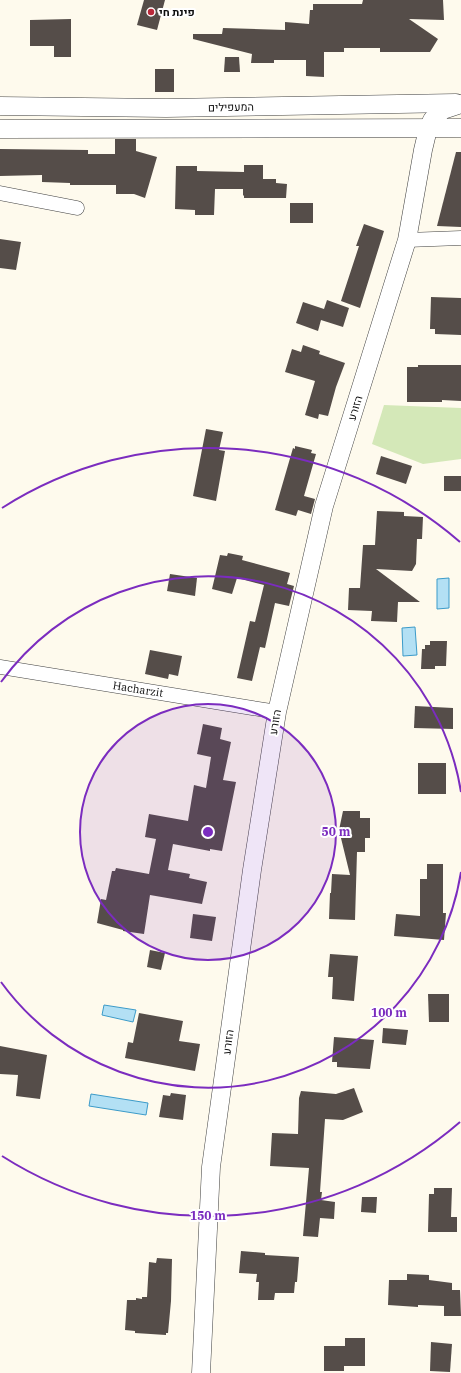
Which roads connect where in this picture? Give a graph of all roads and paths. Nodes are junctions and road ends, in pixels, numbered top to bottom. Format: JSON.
{"nodes":[{"id":1,"x":461,"y":103,"type":"edge"},
{"id":2,"x":0,"y":106,"type":"edge"},
{"id":3,"x":461,"y":128,"type":"edge"},
{"id":4,"x":0,"y":129,"type":"edge"},
{"id":5,"x":428,"y":129,"type":"junction"},
{"id":6,"x":0,"y":193,"type":"edge"},
{"id":7,"x":77,"y":208,"type":"dead end"},
{"id":8,"x":461,"y":238,"type":"edge"},
{"id":9,"x":407,"y":240,"type":"junction"},
{"id":10,"x":0,"y":667,"type":"edge"},
{"id":11,"x":277,"y":712,"type":"junction"},
{"id":12,"x":201,"y":1373,"type":"edge"}],
"edges":[{"from":1,"to":2,"type":"street","name":"המעפילים"},
{"from":1,"to":5,"type":"street","name":"הזורע"},
{"from":3,"to":5,"type":"street","name":"המעפילים"},
{"from":4,"to":5,"type":"street","name":"המעפילים"},
{"from":5,"to":9,"type":"street","name":"הזורע"},
{"from":6,"to":7,"type":"street"},
{"from":8,"to":9,"type":"street"},
{"from":9,"to":11,"type":"street","name":"הזורע"},
{"from":10,"to":11,"type":"street","name":"Hacharzit"},
{"from":11,"to":12,"type":"street","name":"הזורע"}]}
